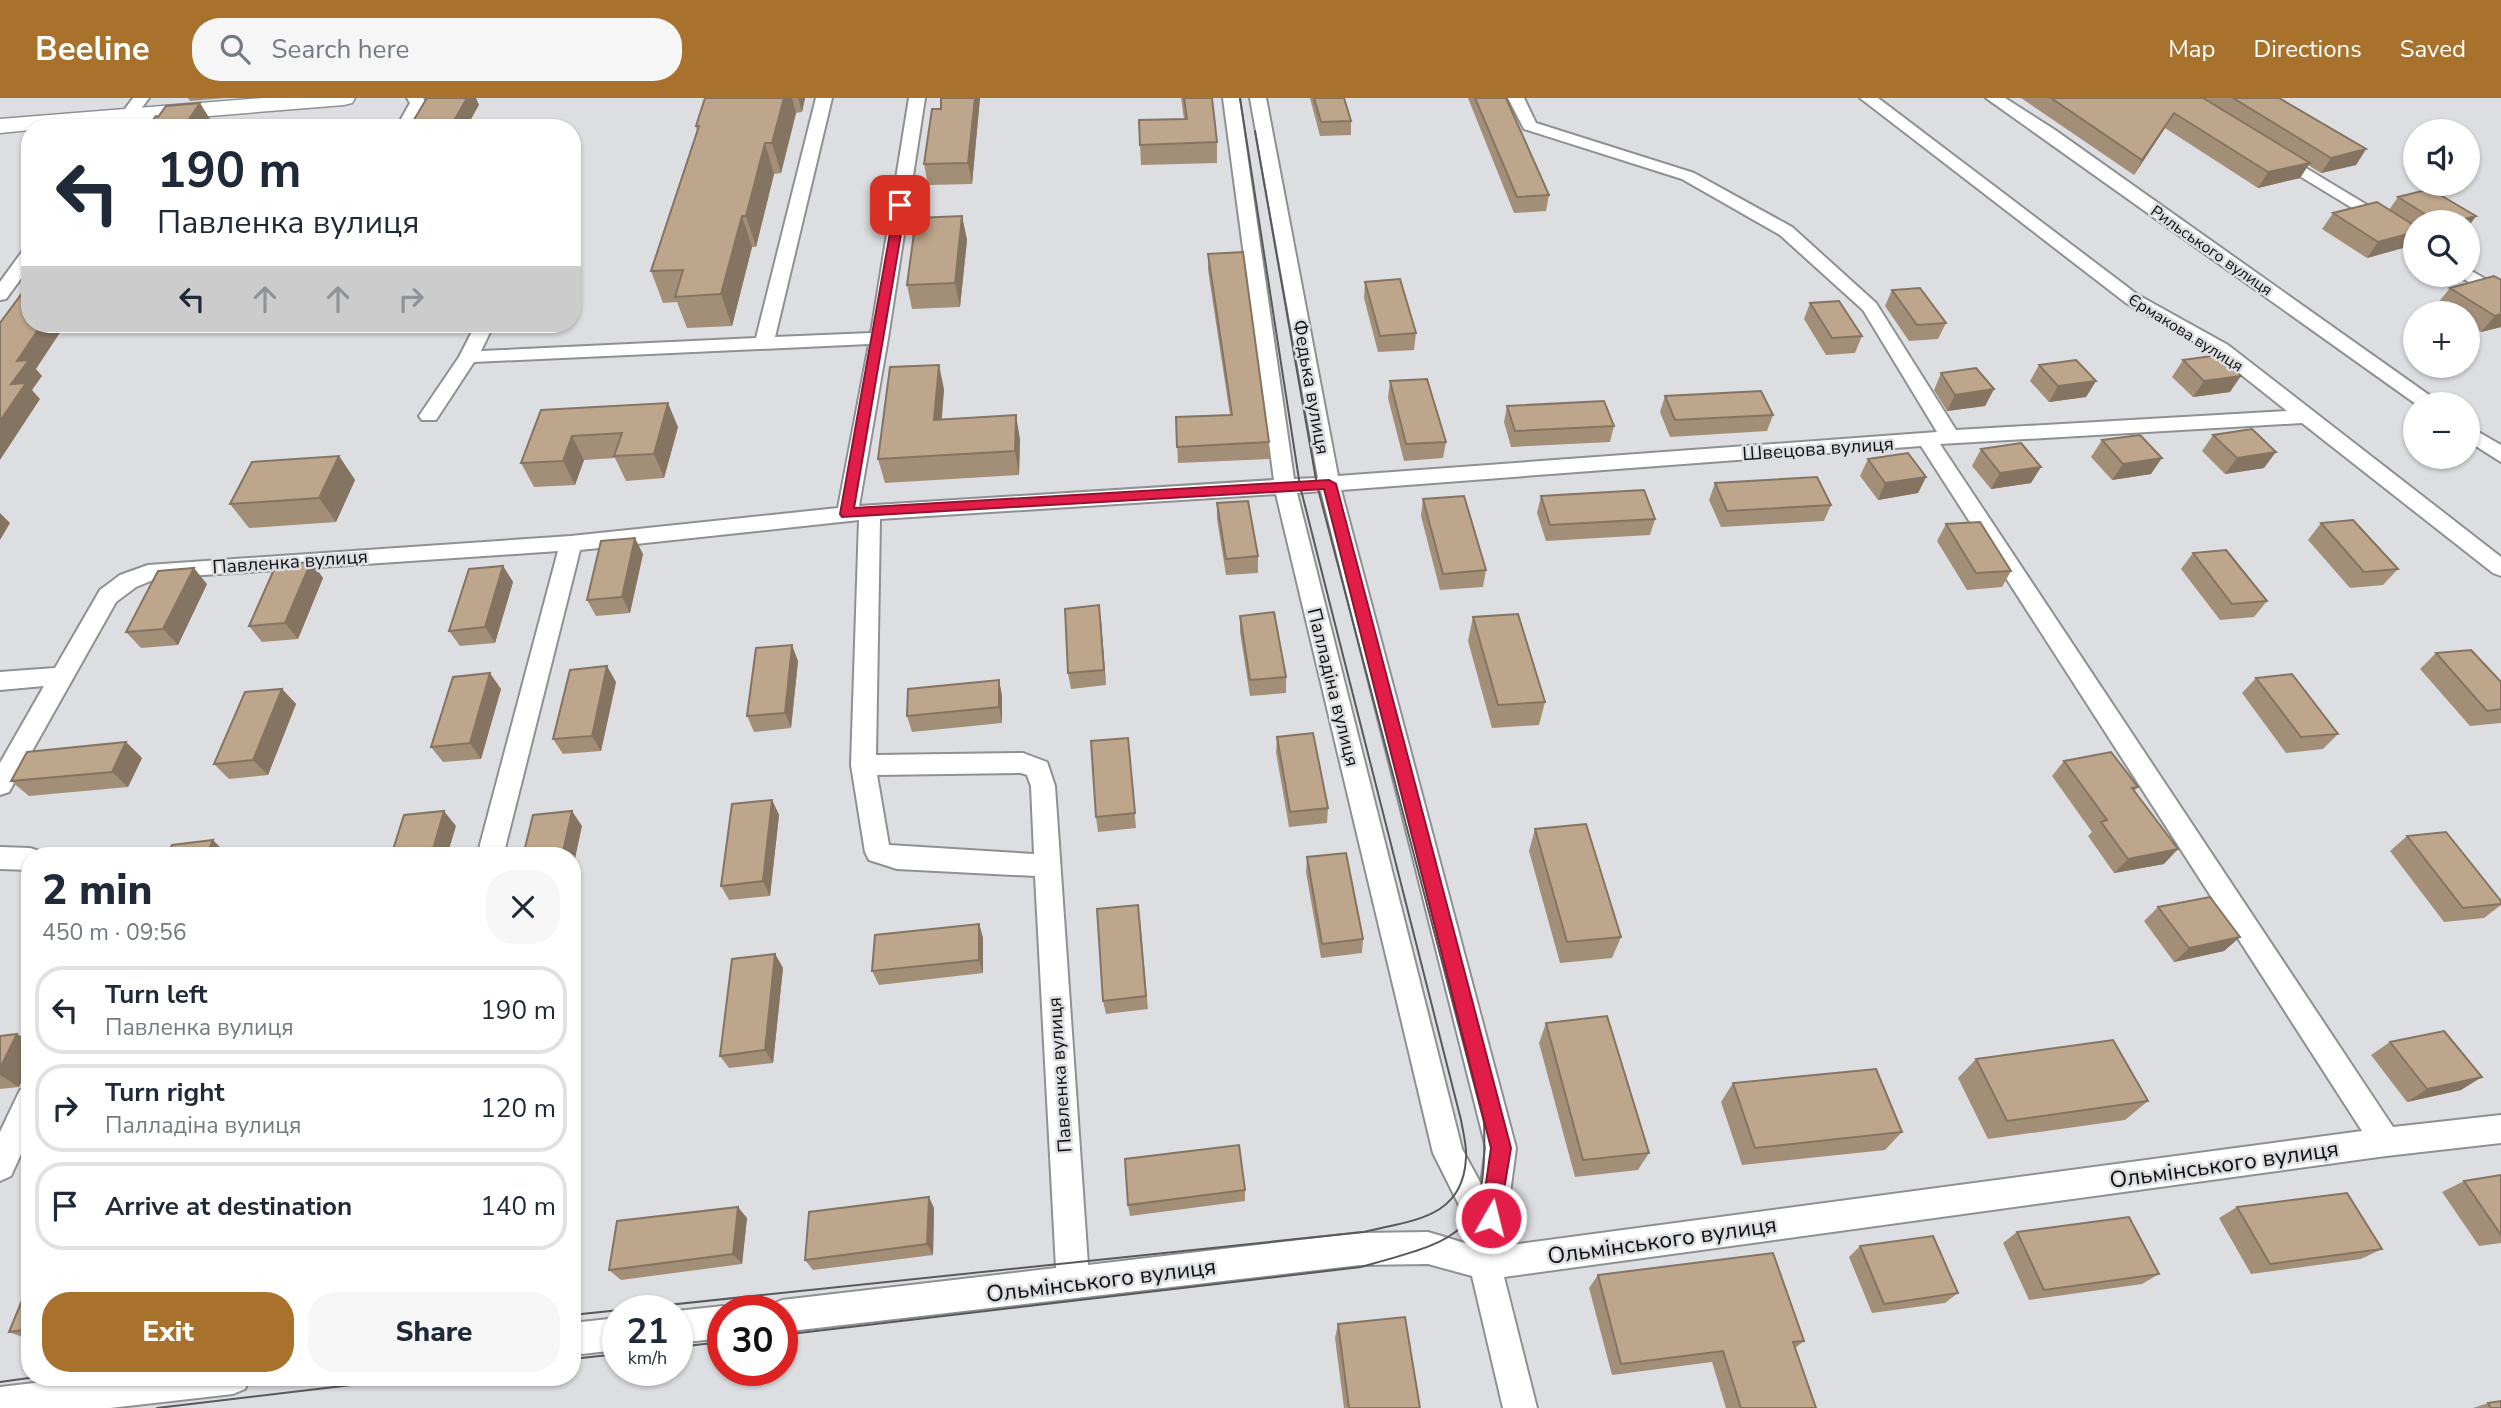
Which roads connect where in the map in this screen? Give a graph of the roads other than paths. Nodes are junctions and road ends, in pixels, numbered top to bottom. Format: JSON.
{"nodes":[{"id":1,"x":141,"y":98,"type":"edge"},
{"id":2,"x":344,"y":98,"type":"edge"},
{"id":3,"x":415,"y":98,"type":"edge"},
{"id":4,"x":824,"y":98,"type":"edge"},
{"id":5,"x":917,"y":98,"type":"edge"},
{"id":6,"x":1231,"y":98,"type":"edge"},
{"id":7,"x":1258,"y":98,"type":"edge"},
{"id":8,"x":1516,"y":98,"type":"edge"},
{"id":9,"x":1868,"y":98,"type":"edge"},
{"id":10,"x":1994,"y":98,"type":"edge"},
{"id":11,"x":125,"y":119,"type":"edge"},
{"id":12,"x":151,"y":119,"type":"edge"},
{"id":13,"x":409,"y":119,"type":"edge"},
{"id":14,"x":21,"y":125,"type":"edge"},
{"id":15,"x":0,"y":126,"type":"edge"},
{"id":16,"x":2266,"y":148,"type":"edge"},
{"id":17,"x":2403,"y":233,"type":"edge"},
{"id":18,"x":21,"y":266,"type":"edge"},
{"id":19,"x":2480,"y":282,"type":"edge"},
{"id":20,"x":0,"y":295,"type":"edge"},
{"id":21,"x":2501,"y":296,"type":"edge"},
{"id":22,"x":480,"y":333,"type":"edge"},
{"id":23,"x":879,"y":338,"type":"junction"},
{"id":24,"x":764,"y":343,"type":"junction"},
{"id":25,"x":468,"y":357,"type":"junction"},
{"id":26,"x":2412,"y":392,"type":"edge"},
{"id":27,"x":2306,"y":415,"type":"junction"},
{"id":28,"x":429,"y":416,"type":"dead end"},
{"id":29,"x":1939,"y":439,"type":"junction"},
{"id":30,"x":2480,"y":441,"type":"edge"},
{"id":31,"x":2501,"y":456,"type":"edge"},
{"id":32,"x":1329,"y":484,"type":"junction"},
{"id":33,"x":1286,"y":487,"type":"junction"},
{"id":34,"x":858,"y":513,"type":"junction"},
{"id":35,"x":572,"y":543,"type":"junction"},
{"id":36,"x":2501,"y":568,"type":"edge"},
{"id":37,"x":61,"y":676,"type":"junction"},
{"id":38,"x":0,"y":681,"type":"edge"},
{"id":39,"x":863,"y":765,"type":"junction"},
{"id":40,"x":0,"y":785,"type":"edge"},
{"id":41,"x":492,"y":847,"type":"edge"},
{"id":42,"x":0,"y":858,"type":"edge"},
{"id":43,"x":21,"y":859,"type":"edge"},
{"id":44,"x":1046,"y":866,"type":"junction"},
{"id":45,"x":21,"y":1120,"type":"edge"},
{"id":46,"x":2501,"y":1129,"type":"edge"},
{"id":47,"x":2386,"y":1142,"type":"junction"},
{"id":48,"x":0,"y":1166,"type":"edge"},
{"id":49,"x":1485,"y":1264,"type":"junction"},
{"id":50,"x":1073,"y":1283,"type":"junction"},
{"id":51,"x":798,"y":1314,"type":"edge"},
{"id":52,"x":602,"y":1336,"type":"edge"},
{"id":53,"x":581,"y":1338,"type":"edge"},
{"id":54,"x":155,"y":1386,"type":"edge"},
{"id":55,"x":0,"y":1404,"type":"edge"},
{"id":56,"x":1520,"y":1408,"type":"edge"}],
"edges":[{"from":1,"to":11,"type":"street"},
{"from":2,"to":12,"type":"main road"},
{"from":3,"to":13,"type":"street"},
{"from":4,"to":24,"type":"street"},
{"from":5,"to":23,"type":"street"},
{"from":6,"to":33,"type":"street","name":"Палладіна вулиця"},
{"from":7,"to":32,"type":"street","name":"Федька вулиця"},
{"from":8,"to":29,"type":"street"},
{"from":9,"to":27,"type":"street","name":"Єрмакова вулиця"},
{"from":10,"to":26,"type":"street","name":"Рильського вулиця"},
{"from":14,"to":15,"type":"main road"},
{"from":16,"to":17,"type":"street"},
{"from":18,"to":20,"type":"street"},
{"from":19,"to":21,"type":"street"},
{"from":22,"to":25,"type":"street"},
{"from":23,"to":24,"type":"street"},
{"from":23,"to":34,"type":"street"},
{"from":24,"to":25,"type":"street"},
{"from":25,"to":28,"type":"street"},
{"from":27,"to":29,"type":"street","name":"Швецова вулиця"},
{"from":27,"to":36,"type":"street","name":"Єрмакова вулиця"},
{"from":29,"to":32,"type":"street","name":"Швецова вулиця"},
{"from":29,"to":47,"type":"street"},
{"from":30,"to":31,"type":"street"},
{"from":32,"to":33,"type":"street","name":"Павленка вулиця"},
{"from":32,"to":49,"type":"street","name":"Федька вулиця"},
{"from":33,"to":34,"type":"street","name":"Павленка вулиця"},
{"from":33,"to":49,"type":"street","name":"Палладіна вулиця"},
{"from":34,"to":35,"type":"street","name":"Павленка вулиця"},
{"from":34,"to":39,"type":"street"},
{"from":35,"to":37,"type":"street","name":"Павленка вулиця"},
{"from":35,"to":41,"type":"street"},
{"from":37,"to":38,"type":"street"},
{"from":37,"to":40,"type":"street","name":"Павленка вулиця"},
{"from":39,"to":44,"type":"street"},
{"from":39,"to":44,"type":"street","name":"Павленка вулиця"},
{"from":42,"to":43,"type":"street"},
{"from":44,"to":50,"type":"street","name":"Павленка вулиця"},
{"from":45,"to":48,"type":"street"},
{"from":46,"to":47,"type":"street","name":"Ольмінського вулиця"},
{"from":47,"to":49,"type":"street","name":"Ольмінського вулиця"},
{"from":49,"to":50,"type":"street","name":"Ольмінського вулиця"},
{"from":49,"to":56,"type":"street","name":"Федька вулиця"},
{"from":50,"to":51,"type":"street","name":"Ольмінського вулиця"},
{"from":52,"to":53,"type":"street"},
{"from":54,"to":55,"type":"street"}]}
